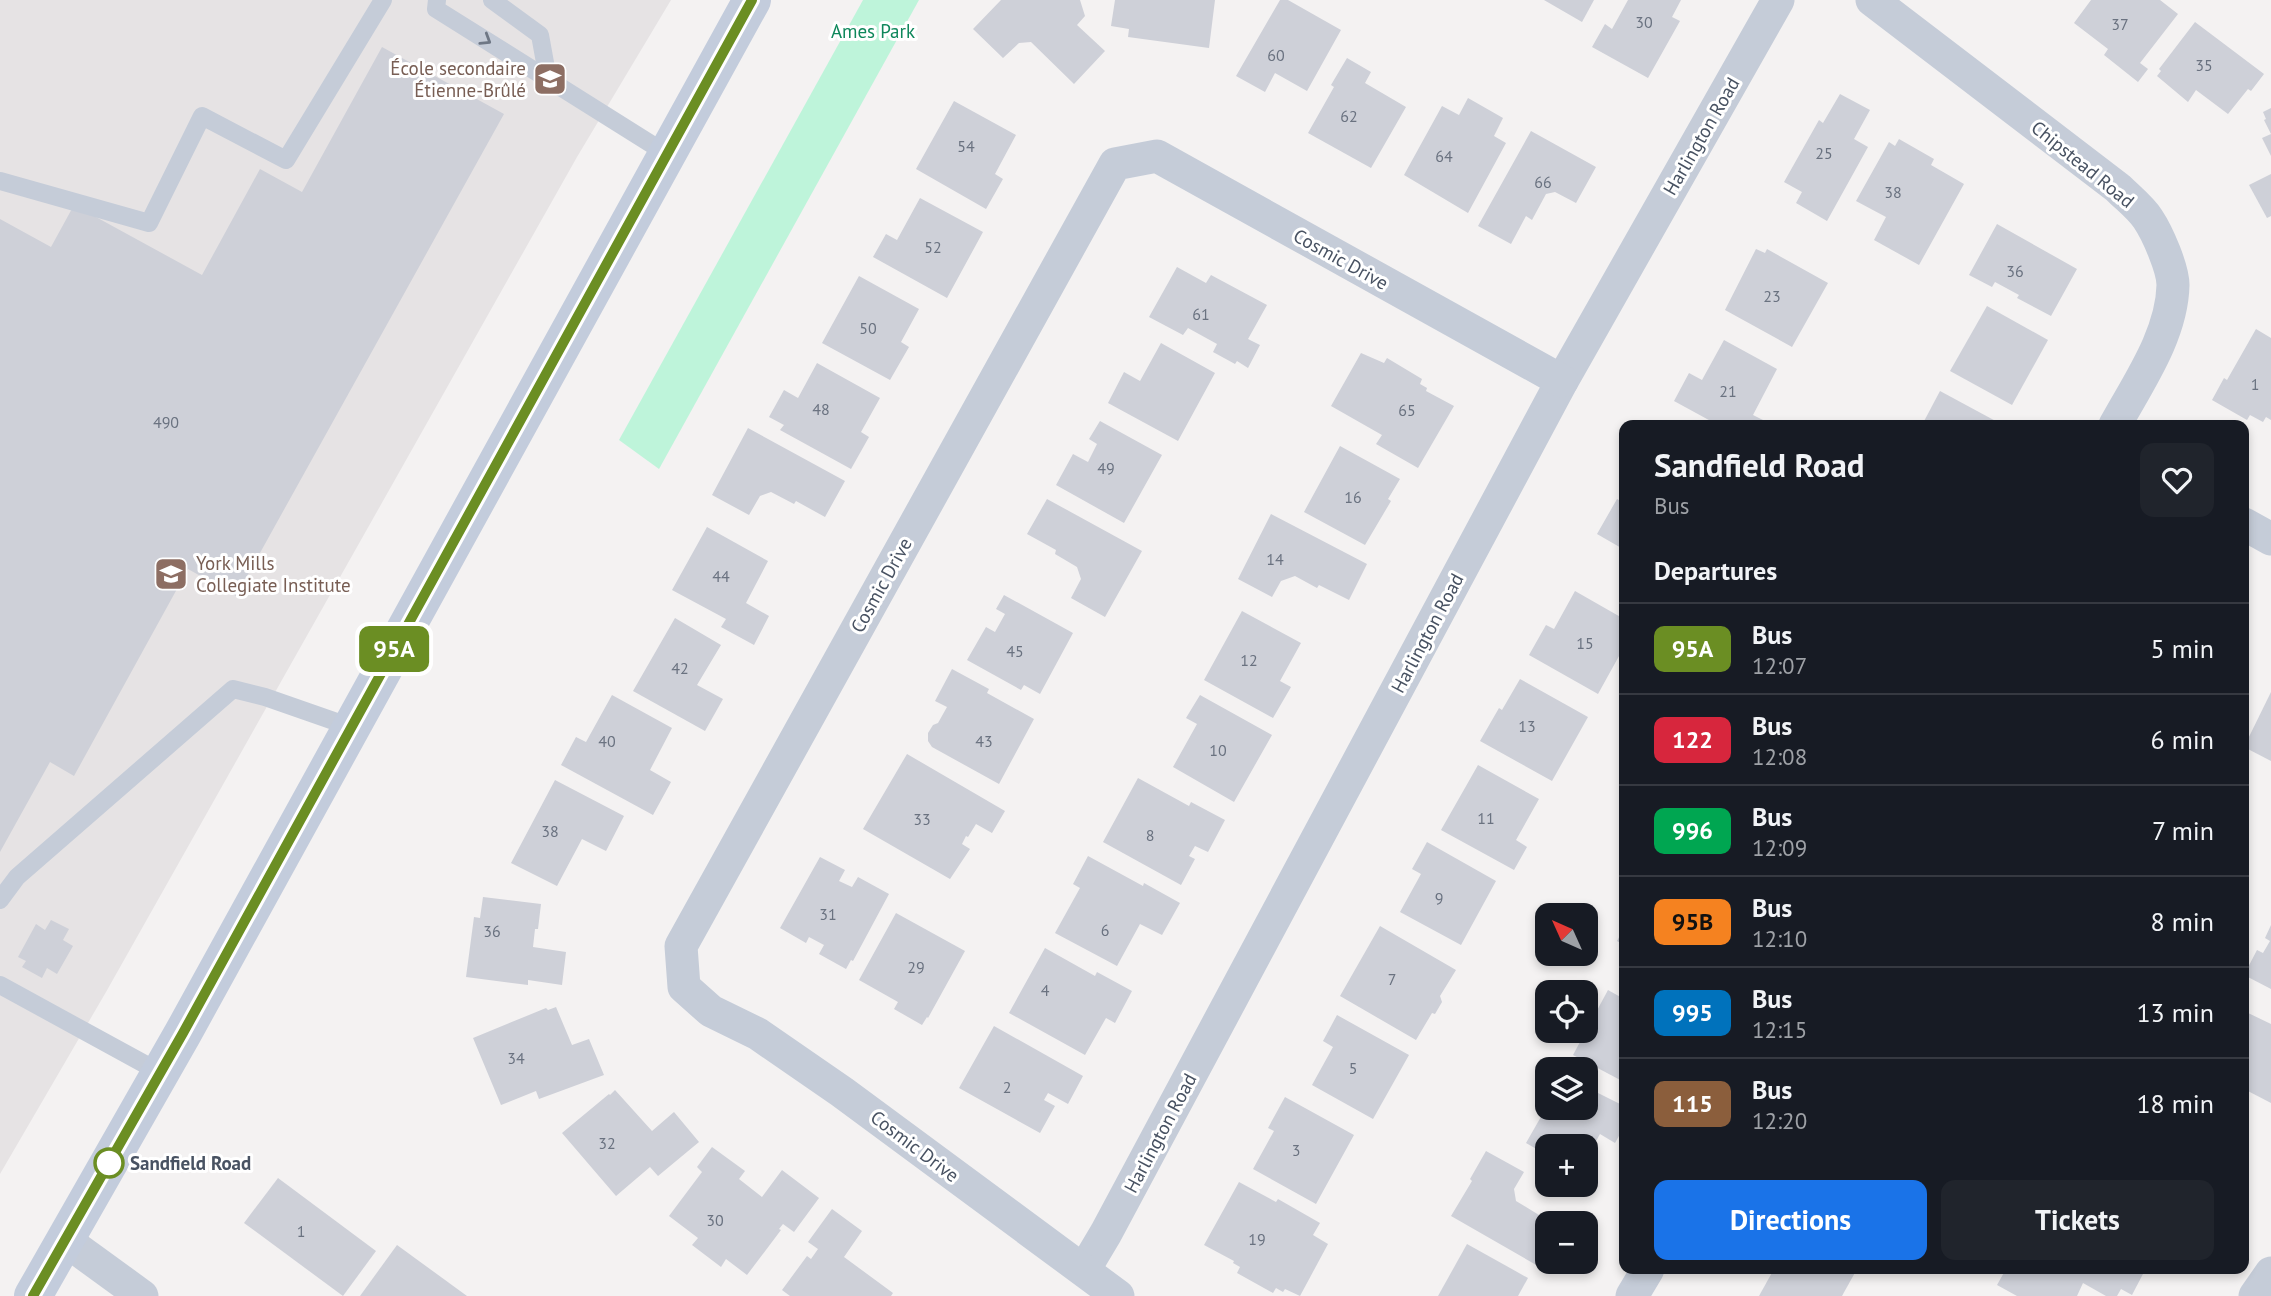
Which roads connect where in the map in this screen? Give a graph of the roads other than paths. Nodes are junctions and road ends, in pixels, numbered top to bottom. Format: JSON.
{"nodes":[{"id":1,"x":383,"y":0,"type":"edge"},
{"id":2,"x":437,"y":0,"type":"edge"},
{"id":3,"x":492,"y":0,"type":"edge"},
{"id":4,"x":752,"y":0,"type":"edge"},
{"id":5,"x":1778,"y":0,"type":"edge"},
{"id":6,"x":1872,"y":0,"type":"edge"},
{"id":7,"x":548,"y":79,"type":"junction"},
{"id":8,"x":667,"y":154,"type":"junction"},
{"id":9,"x":0,"y":181,"type":"edge"},
{"id":10,"x":1562,"y":381,"type":"junction"},
{"id":11,"x":2118,"y":420,"type":"edge"},
{"id":12,"x":2249,"y":527,"type":"edge"},
{"id":13,"x":2271,"y":539,"type":"edge"},
{"id":14,"x":351,"y":727,"type":"junction"},
{"id":15,"x":0,"y":900,"type":"edge"},
{"id":16,"x":0,"y":985,"type":"edge"},
{"id":17,"x":160,"y":1073,"type":"junction"},
{"id":18,"x":65,"y":1240,"type":"junction"},
{"id":19,"x":1084,"y":1270,"type":"junction"},
{"id":20,"x":2271,"y":1273,"type":"edge"},
{"id":21,"x":1645,"y":1274,"type":"edge"},
{"id":22,"x":33,"y":1296,"type":"edge"},
{"id":23,"x":142,"y":1296,"type":"edge"},
{"id":24,"x":1118,"y":1296,"type":"edge"},
{"id":25,"x":1632,"y":1296,"type":"edge"},
{"id":26,"x":2255,"y":1296,"type":"edge"}],
"edges":[{"from":1,"to":9,"type":"lane"},
{"from":2,"to":7,"type":"lane","one_way":true},
{"from":3,"to":7,"type":"lane"},
{"from":4,"to":8,"type":"main road"},
{"from":5,"to":10,"type":"street","name":"Harlington Road"},
{"from":6,"to":11,"type":"street","name":"Chipstead Road"},
{"from":7,"to":8,"type":"lane"},
{"from":8,"to":14,"type":"main road"},
{"from":10,"to":19,"type":"street","name":"Harlington Road"},
{"from":10,"to":19,"type":"street","name":"Cosmic Drive"},
{"from":12,"to":13,"type":"street"},
{"from":14,"to":15,"type":"lane"},
{"from":14,"to":17,"type":"main road"},
{"from":16,"to":17,"type":"lane"},
{"from":17,"to":18,"type":"main road"},
{"from":18,"to":22,"type":"main road"},
{"from":18,"to":23,"type":"street"},
{"from":19,"to":24,"type":"street","name":"Cosmic Drive"},
{"from":20,"to":26,"type":"street"},
{"from":21,"to":25,"type":"street"}]}
